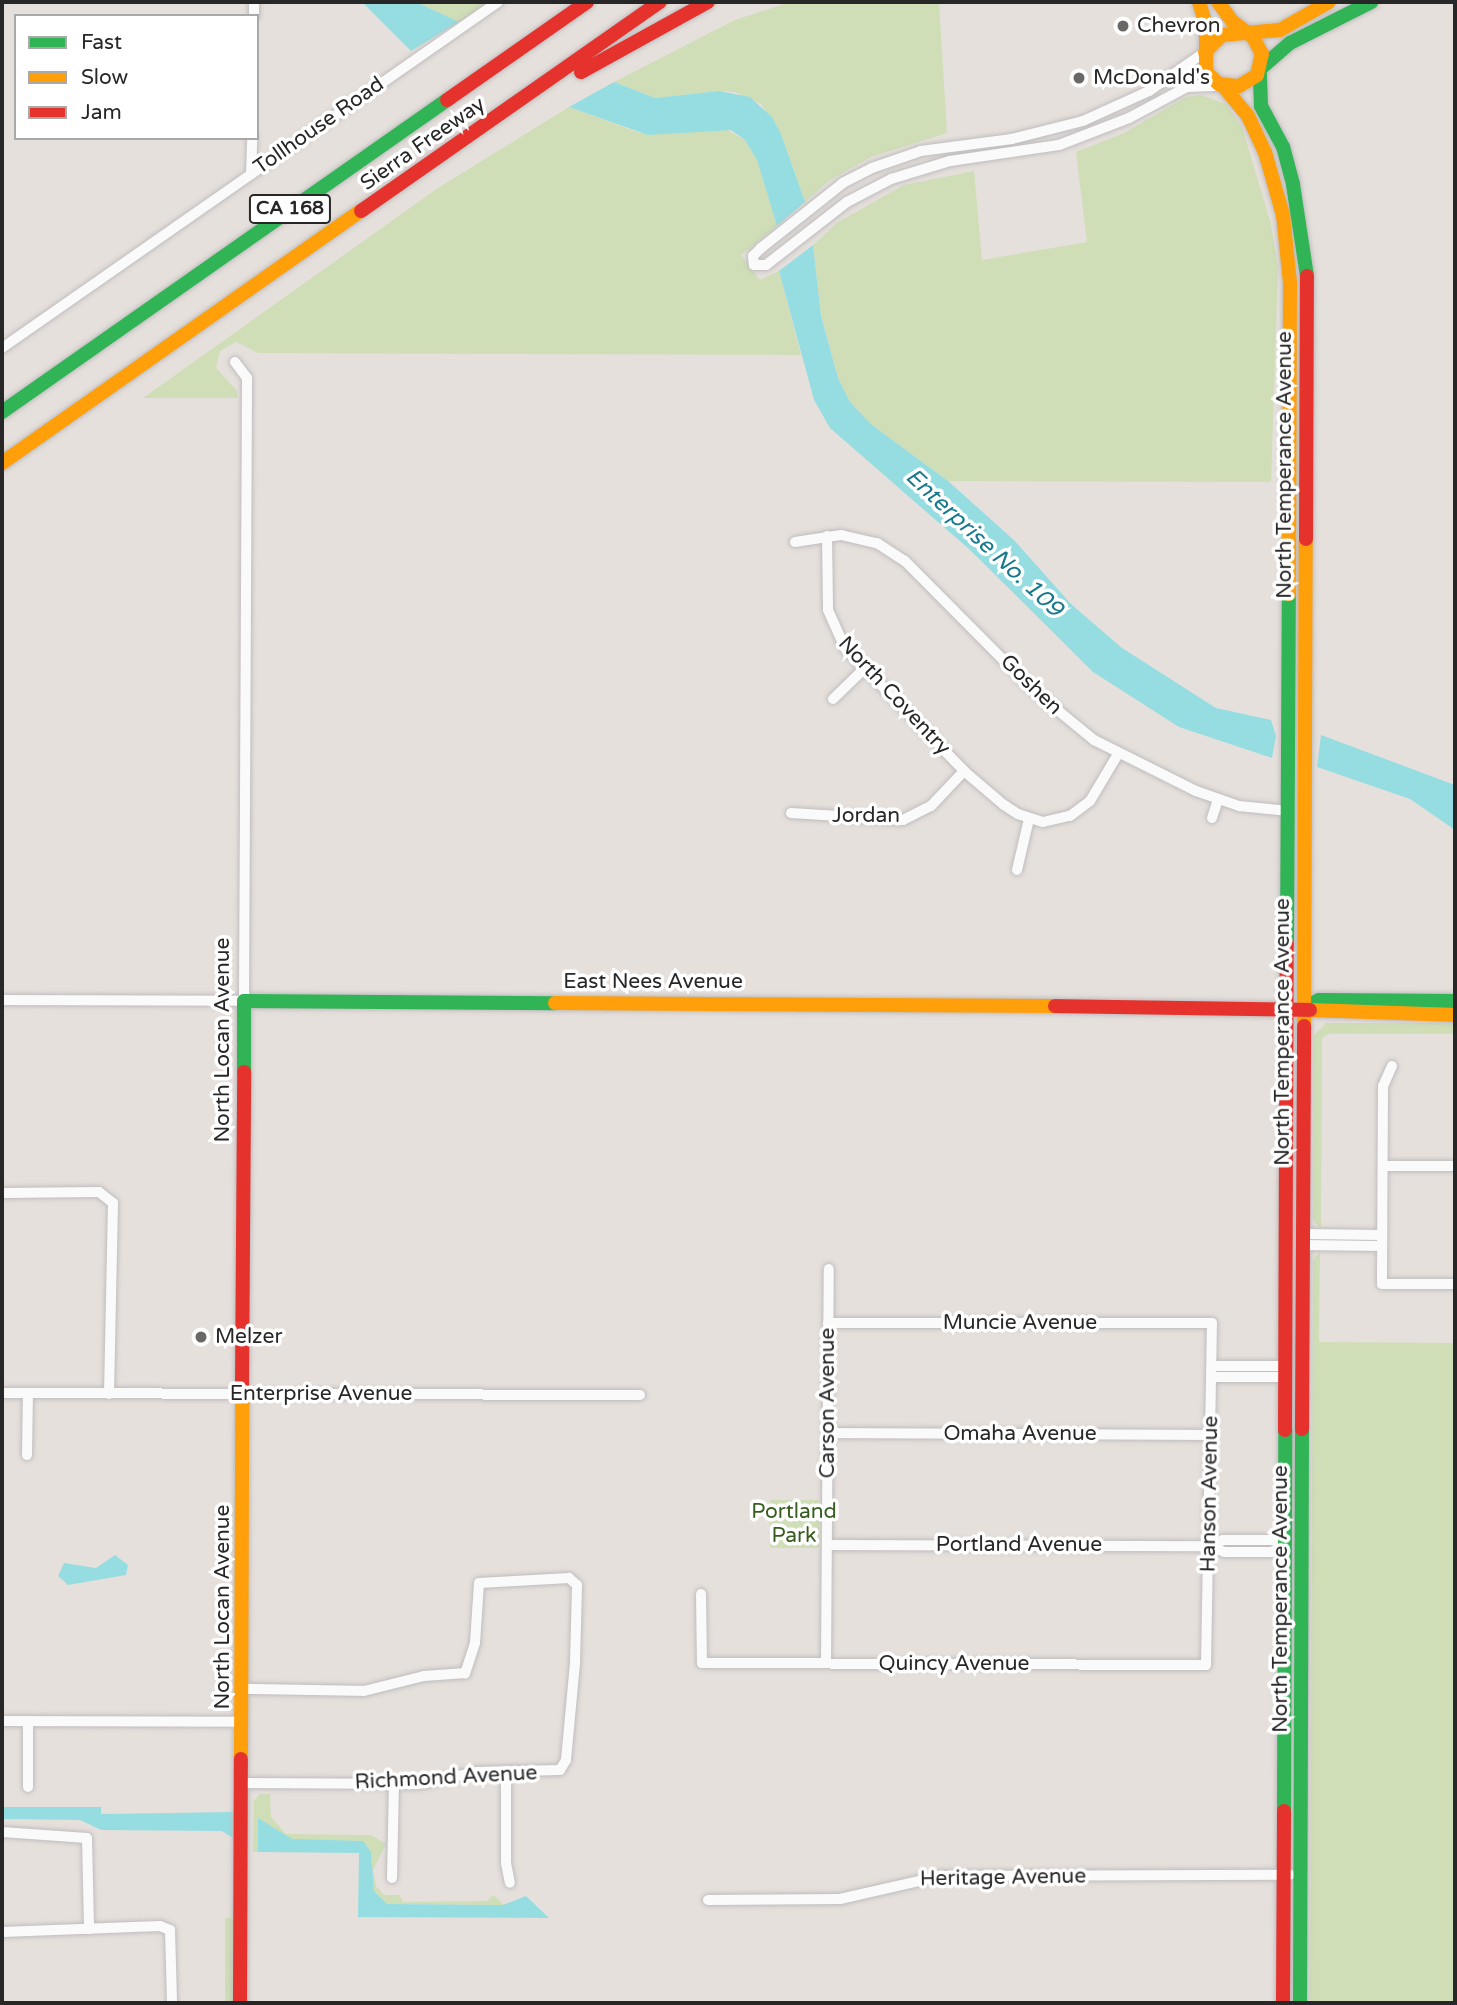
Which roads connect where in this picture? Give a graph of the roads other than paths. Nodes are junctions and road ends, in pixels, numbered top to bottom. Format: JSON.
{"nodes":[{"id":1,"x":498,"y":2,"type":"edge"},
{"id":2,"x":660,"y":2,"type":"edge"},
{"id":3,"x":708,"y":2,"type":"edge"},
{"id":4,"x":1199,"y":2,"type":"edge"},
{"id":5,"x":1218,"y":2,"type":"edge"},
{"id":6,"x":1371,"y":2,"type":"edge"},
{"id":7,"x":584,"y":4,"type":"edge"},
{"id":8,"x":1320,"y":4,"type":"edge"},
{"id":9,"x":1248,"y":33,"type":"junction"},
{"id":10,"x":1205,"y":52,"type":"junction"},
{"id":11,"x":1260,"y":69,"type":"junction"},
{"id":12,"x":1223,"y":86,"type":"junction"},
{"id":13,"x":525,"y":100,"type":"junction"},
{"id":14,"x":251,"y":140,"type":"edge"},
{"id":15,"x":251,"y":174,"type":"junction"},
{"id":16,"x":1289,"y":258,"type":"junction"},
{"id":17,"x":2,"y":348,"type":"edge"},
{"id":18,"x":235,"y":362,"type":"dead end"},
{"id":19,"x":1307,"y":366,"type":"junction"},
{"id":20,"x":2,"y":412,"type":"edge"},
{"id":21,"x":2,"y":463,"type":"edge"},
{"id":22,"x":827,"y":536,"type":"junction"},
{"id":23,"x":795,"y":542,"type":"dead end"},
{"id":24,"x":865,"y":668,"type":"junction"},
{"id":25,"x":833,"y":699,"type":"dead end"},
{"id":26,"x":1118,"y":754,"type":"junction"},
{"id":27,"x":964,"y":771,"type":"junction"},
{"id":28,"x":1218,"y":799,"type":"junction"},
{"id":29,"x":1289,"y":811,"type":"junction"},
{"id":30,"x":792,"y":813,"type":"dead end"},
{"id":31,"x":1212,"y":818,"type":"dead end"},
{"id":32,"x":1029,"y":819,"type":"junction"},
{"id":33,"x":1017,"y":870,"type":"dead end"},
{"id":34,"x":2,"y":1000,"type":"edge"},
{"id":35,"x":244,"y":1001,"type":"junction"},
{"id":36,"x":1455,"y":1001,"type":"edge"},
{"id":37,"x":1288,"y":1008,"type":"junction"},
{"id":38,"x":1304,"y":1008,"type":"junction"},
{"id":39,"x":1455,"y":1015,"type":"edge"},
{"id":40,"x":1392,"y":1066,"type":"dead end"},
{"id":41,"x":1383,"y":1166,"type":"junction"},
{"id":42,"x":1455,"y":1166,"type":"edge"},
{"id":43,"x":2,"y":1193,"type":"edge"},
{"id":44,"x":1382,"y":1235,"type":"junction"},
{"id":45,"x":1303,"y":1240,"type":"junction"},
{"id":46,"x":1382,"y":1246,"type":"junction"},
{"id":47,"x":829,"y":1269,"type":"dead end"},
{"id":48,"x":1455,"y":1284,"type":"edge"},
{"id":49,"x":1212,"y":1322,"type":"joint"},
{"id":50,"x":828,"y":1323,"type":"junction"},
{"id":51,"x":1212,"y":1371,"type":"junction"},
{"id":52,"x":1287,"y":1372,"type":"junction"},
{"id":53,"x":2,"y":1393,"type":"edge"},
{"id":54,"x":28,"y":1394,"type":"junction"},
{"id":55,"x":109,"y":1394,"type":"junction"},
{"id":56,"x":245,"y":1394,"type":"junction"},
{"id":57,"x":640,"y":1395,"type":"dead end"},
{"id":58,"x":829,"y":1433,"type":"junction"},
{"id":59,"x":1210,"y":1435,"type":"junction"},
{"id":60,"x":27,"y":1455,"type":"dead end"},
{"id":61,"x":828,"y":1545,"type":"junction"},
{"id":62,"x":1209,"y":1546,"type":"junction"},
{"id":63,"x":1286,"y":1546,"type":"junction"},
{"id":64,"x":1302,"y":1546,"type":"junction"},
{"id":65,"x":701,"y":1594,"type":"dead end"},
{"id":66,"x":826,"y":1663,"type":"junction"},
{"id":67,"x":1206,"y":1665,"type":"joint"},
{"id":68,"x":244,"y":1689,"type":"junction"},
{"id":69,"x":2,"y":1721,"type":"edge"},
{"id":70,"x":28,"y":1721,"type":"junction"},
{"id":71,"x":243,"y":1722,"type":"junction"},
{"id":72,"x":506,"y":1771,"type":"junction"},
{"id":73,"x":242,"y":1783,"type":"junction"},
{"id":74,"x":394,"y":1784,"type":"junction"},
{"id":75,"x":28,"y":1787,"type":"dead end"},
{"id":76,"x":2,"y":1832,"type":"edge"},
{"id":77,"x":1283,"y":1875,"type":"junction"},
{"id":78,"x":1301,"y":1875,"type":"junction"},
{"id":79,"x":392,"y":1878,"type":"dead end"},
{"id":80,"x":510,"y":1884,"type":"dead end"},
{"id":81,"x":708,"y":1900,"type":"dead end"},
{"id":82,"x":89,"y":1929,"type":"junction"},
{"id":83,"x":2,"y":1932,"type":"edge"},
{"id":84,"x":172,"y":2003,"type":"edge"},
{"id":85,"x":240,"y":2003,"type":"edge"},
{"id":86,"x":1283,"y":2003,"type":"edge"},
{"id":87,"x":1300,"y":2003,"type":"edge"}],
"edges":[{"from":1,"to":15,"type":"street","name":"Tollhouse Road"},
{"from":2,"to":13,"type":"main road","name":"Sierra Freeway","number":"CA 168"},
{"from":3,"to":13,"type":"main road"},
{"from":4,"to":10,"type":"main road"},
{"from":5,"to":9,"type":"main road"},
{"from":6,"to":11,"type":"main road"},
{"from":7,"to":20,"type":"main road","name":"Sierra Freeway","number":"CA 168"},
{"from":8,"to":9,"type":"main road"},
{"from":9,"to":10,"type":"main road"},
{"from":9,"to":11,"type":"main road"},
{"from":10,"to":12,"type":"main road"},
{"from":10,"to":12,"type":"street"},
{"from":11,"to":12,"type":"main road"},
{"from":11,"to":19,"type":"main road","name":"North Temperance Avenue"},
{"from":12,"to":16,"type":"main road","name":"North Temperance Avenue"},
{"from":13,"to":21,"type":"main road","name":"Sierra Freeway","number":"CA 168"},
{"from":14,"to":15,"type":"street"},
{"from":15,"to":17,"type":"street","name":"Tollhouse Road"},
{"from":16,"to":19,"type":"main road"},
{"from":16,"to":29,"type":"main road","name":"North Temperance Avenue"},
{"from":18,"to":35,"type":"street","name":"North Locan Avenue"},
{"from":19,"to":38,"type":"main road","name":"North Temperance Avenue"},
{"from":22,"to":23,"type":"street","name":"Goshen"},
{"from":22,"to":24,"type":"street","name":"North Coventry"},
{"from":22,"to":26,"type":"street","name":"Goshen"},
{"from":24,"to":25,"type":"street"},
{"from":24,"to":27,"type":"street","name":"North Coventry"},
{"from":26,"to":28,"type":"street","name":"Goshen"},
{"from":26,"to":32,"type":"street"},
{"from":27,"to":30,"type":"street","name":"Jordan"},
{"from":27,"to":32,"type":"street","name":"North Coventry"},
{"from":28,"to":29,"type":"street","name":"Goshen"},
{"from":28,"to":31,"type":"street"},
{"from":29,"to":37,"type":"main road","name":"North Temperance Avenue"},
{"from":32,"to":33,"type":"street"},
{"from":34,"to":35,"type":"street","name":"East Nees Avenue"},
{"from":35,"to":37,"type":"main road","name":"East Nees Avenue"},
{"from":35,"to":56,"type":"main road","name":"North Locan Avenue"},
{"from":36,"to":38,"type":"main road","name":"East Nees Avenue"},
{"from":37,"to":38,"type":"main road","name":"East Nees Avenue"},
{"from":37,"to":52,"type":"main road","name":"North Temperance Avenue"},
{"from":38,"to":39,"type":"main road","name":"East Nees Avenue"},
{"from":38,"to":45,"type":"main road","name":"North Temperance Avenue"},
{"from":40,"to":41,"type":"street"},
{"from":41,"to":42,"type":"street"},
{"from":41,"to":44,"type":"street"},
{"from":43,"to":55,"type":"street"},
{"from":44,"to":45,"type":"street"},
{"from":44,"to":46,"type":"street"},
{"from":45,"to":46,"type":"street"},
{"from":45,"to":64,"type":"main road","name":"North Temperance Avenue"},
{"from":46,"to":48,"type":"street"},
{"from":47,"to":50,"type":"street","name":"Carson Avenue"},
{"from":49,"to":50,"type":"street","name":"Muncie Avenue"},
{"from":49,"to":51,"type":"street","name":"Hanson Avenue"},
{"from":50,"to":58,"type":"street","name":"Carson Avenue"},
{"from":51,"to":52,"type":"street"},
{"from":51,"to":59,"type":"street","name":"Hanson Avenue"},
{"from":52,"to":63,"type":"main road","name":"North Temperance Avenue"},
{"from":53,"to":54,"type":"street","name":"Enterprise Avenue"},
{"from":54,"to":55,"type":"street","name":"Enterprise Avenue"},
{"from":54,"to":60,"type":"street"},
{"from":55,"to":56,"type":"street","name":"Enterprise Avenue"},
{"from":56,"to":57,"type":"street","name":"Enterprise Avenue"},
{"from":56,"to":68,"type":"main road","name":"North Locan Avenue"},
{"from":58,"to":59,"type":"street","name":"Omaha Avenue"},
{"from":58,"to":61,"type":"street","name":"Carson Avenue"},
{"from":59,"to":62,"type":"street","name":"Hanson Avenue"},
{"from":61,"to":62,"type":"street","name":"Portland Avenue"},
{"from":61,"to":66,"type":"street","name":"Carson Avenue"},
{"from":62,"to":63,"type":"street","name":"Portland Avenue"},
{"from":62,"to":67,"type":"street","name":"Hanson Avenue"},
{"from":63,"to":64,"type":"street","name":"Portland Avenue"},
{"from":63,"to":77,"type":"main road","name":"North Temperance Avenue"},
{"from":64,"to":78,"type":"main road","name":"North Temperance Avenue"},
{"from":65,"to":66,"type":"street","name":"Quincy Avenue"},
{"from":66,"to":67,"type":"street","name":"Quincy Avenue"},
{"from":68,"to":71,"type":"main road","name":"North Locan Avenue"},
{"from":68,"to":72,"type":"street","name":"Richmond Avenue"},
{"from":69,"to":70,"type":"street","name":"North Locan Avenue"},
{"from":70,"to":71,"type":"street","name":"North Locan Avenue"},
{"from":70,"to":75,"type":"street"},
{"from":71,"to":73,"type":"main road","name":"North Locan Avenue"},
{"from":72,"to":74,"type":"street","name":"Richmond Avenue"},
{"from":72,"to":80,"type":"street"},
{"from":73,"to":74,"type":"street","name":"Richmond Avenue"},
{"from":73,"to":85,"type":"main road","name":"North Locan Avenue"},
{"from":74,"to":79,"type":"street"},
{"from":76,"to":82,"type":"street"},
{"from":77,"to":78,"type":"street","name":"Heritage Avenue"},
{"from":77,"to":81,"type":"street","name":"Heritage Avenue"},
{"from":77,"to":86,"type":"main road","name":"North Temperance Avenue"},
{"from":78,"to":87,"type":"main road","name":"North Temperance Avenue"},
{"from":82,"to":83,"type":"street"},
{"from":82,"to":84,"type":"street"}]}
